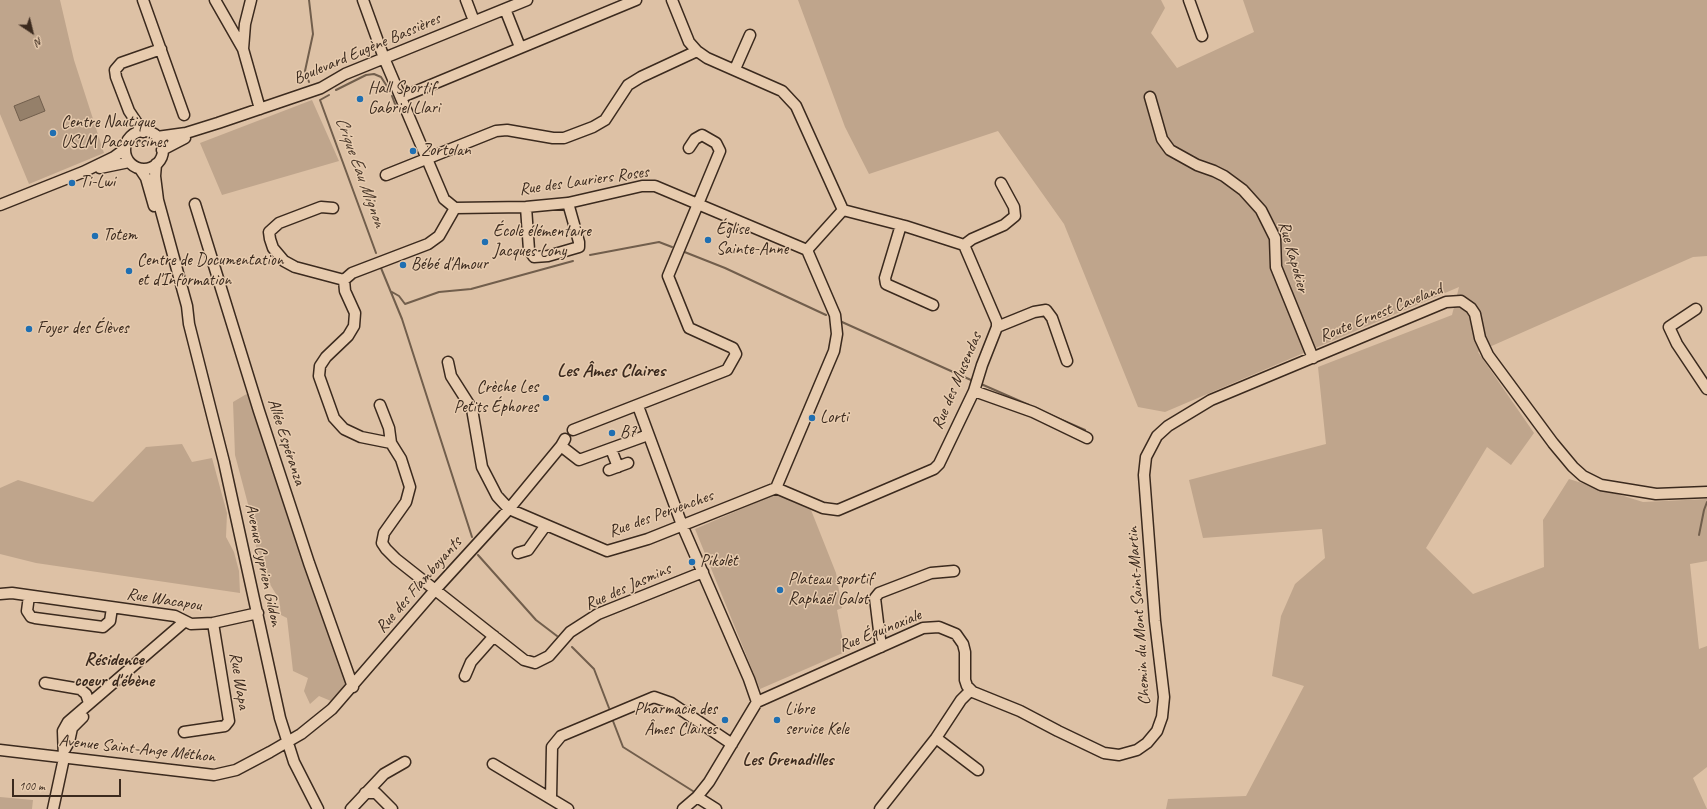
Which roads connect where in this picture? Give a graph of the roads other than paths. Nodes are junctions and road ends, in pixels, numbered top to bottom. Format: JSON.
{"nodes":[{"id":1,"x":143,"y":0,"type":"edge"},
{"id":2,"x":215,"y":0,"type":"edge"},
{"id":3,"x":251,"y":0,"type":"edge"},
{"id":4,"x":363,"y":0,"type":"edge"},
{"id":5,"x":466,"y":0,"type":"edge"},
{"id":6,"x":527,"y":0,"type":"edge"},
{"id":7,"x":636,"y":0,"type":"edge"},
{"id":8,"x":672,"y":0,"type":"edge"},
{"id":9,"x":1189,"y":0,"type":"edge"},
{"id":10,"x":505,"y":9,"type":"junction"},
{"id":11,"x":474,"y":22,"type":"junction"},
{"id":12,"x":245,"y":24,"type":"junction"},
{"id":13,"x":230,"y":28,"type":"junction"},
{"id":14,"x":750,"y":35,"type":"dead end"},
{"id":15,"x":1202,"y":36,"type":"dead end"},
{"id":16,"x":520,"y":47,"type":"junction"},
{"id":17,"x":160,"y":48,"type":"junction"},
{"id":18,"x":243,"y":49,"type":"junction"},
{"id":19,"x":697,"y":51,"type":"junction"},
{"id":20,"x":384,"y":58,"type":"junction"},
{"id":21,"x":735,"y":69,"type":"junction"},
{"id":22,"x":402,"y":96,"type":"junction"},
{"id":23,"x":1150,"y":97,"type":"dead end"},
{"id":24,"x":260,"y":109,"type":"junction"},
{"id":25,"x":128,"y":111,"type":"junction"},
{"id":26,"x":184,"y":115,"type":"dead end"},
{"id":27,"x":218,"y":124,"type":"junction"},
{"id":28,"x":143,"y":132,"type":"junction"},
{"id":29,"x":131,"y":136,"type":"junction"},
{"id":30,"x":157,"y":137,"type":"junction"},
{"id":31,"x":689,"y":148,"type":"dead end"},
{"id":32,"x":125,"y":149,"type":"junction"},
{"id":33,"x":162,"y":150,"type":"junction"},
{"id":34,"x":428,"y":158,"type":"junction"},
{"id":35,"x":129,"y":162,"type":"junction"},
{"id":36,"x":156,"y":164,"type":"junction"},
{"id":37,"x":140,"y":169,"type":"junction"},
{"id":38,"x":83,"y":172,"type":"junction"},
{"id":39,"x":386,"y":175,"type":"dead end"},
{"id":40,"x":1001,"y":183,"type":"dead end"},
{"id":41,"x":568,"y":203,"type":"junction"},
{"id":42,"x":195,"y":204,"type":"dead end"},
{"id":43,"x":698,"y":204,"type":"junction"},
{"id":44,"x":0,"y":205,"type":"edge"},
{"id":45,"x":526,"y":206,"type":"junction"},
{"id":46,"x":333,"y":208,"type":"dead end"},
{"id":47,"x":455,"y":208,"type":"junction"},
{"id":48,"x":843,"y":210,"type":"junction"},
{"id":49,"x":901,"y":225,"type":"junction"},
{"id":50,"x":964,"y":244,"type":"junction"},
{"id":51,"x":807,"y":250,"type":"junction"},
{"id":52,"x":344,"y":280,"type":"junction"},
{"id":53,"x":933,"y":305,"type":"dead end"},
{"id":54,"x":1696,"y":309,"type":"dead end"},
{"id":55,"x":189,"y":324,"type":"junction"},
{"id":56,"x":997,"y":327,"type":"junction"},
{"id":57,"x":1313,"y":358,"type":"junction"},
{"id":58,"x":1067,"y":361,"type":"dead end"},
{"id":59,"x":448,"y":362,"type":"dead end"},
{"id":60,"x":1707,"y":389,"type":"edge"},
{"id":61,"x":974,"y":391,"type":"junction"},
{"id":62,"x":380,"y":405,"type":"dead end"},
{"id":63,"x":638,"y":406,"type":"junction"},
{"id":64,"x":573,"y":430,"type":"dead end"},
{"id":65,"x":648,"y":435,"type":"junction"},
{"id":66,"x":1087,"y":438,"type":"dead end"},
{"id":67,"x":391,"y":443,"type":"junction"},
{"id":68,"x":611,"y":449,"type":"junction"},
{"id":69,"x":1146,"y":456,"type":"joint"},
{"id":70,"x":628,"y":463,"type":"dead end"},
{"id":71,"x":776,"y":488,"type":"junction"},
{"id":72,"x":1707,"y":492,"type":"edge"},
{"id":73,"x":508,"y":509,"type":"junction"},
{"id":74,"x":546,"y":525,"type":"junction"},
{"id":75,"x":682,"y":525,"type":"junction"},
{"id":76,"x":518,"y":553,"type":"dead end"},
{"id":77,"x":954,"y":570,"type":"dead end"},
{"id":78,"x":703,"y":572,"type":"junction"},
{"id":79,"x":435,"y":590,"type":"junction"},
{"id":80,"x":0,"y":594,"type":"edge"},
{"id":81,"x":29,"y":596,"type":"junction"},
{"id":82,"x":112,"y":608,"type":"junction"},
{"id":83,"x":258,"y":613,"type":"junction"},
{"id":84,"x":188,"y":623,"type":"junction"},
{"id":85,"x":213,"y":623,"type":"junction"},
{"id":86,"x":494,"y":636,"type":"junction"},
{"id":87,"x":881,"y":647,"type":"junction"},
{"id":88,"x":154,"y":652,"type":"junction"},
{"id":89,"x":465,"y":676,"type":"dead end"},
{"id":90,"x":45,"y":684,"type":"dead end"},
{"id":91,"x":353,"y":687,"type":"junction"},
{"id":92,"x":971,"y":690,"type":"junction"},
{"id":93,"x":756,"y":702,"type":"junction"},
{"id":94,"x":89,"y":703,"type":"junction"},
{"id":95,"x":184,"y":732,"type":"dead end"},
{"id":96,"x":936,"y":738,"type":"junction"},
{"id":97,"x":287,"y":742,"type":"junction"},
{"id":98,"x":732,"y":744,"type":"junction"},
{"id":99,"x":0,"y":750,"type":"edge"},
{"id":100,"x":64,"y":753,"type":"junction"},
{"id":101,"x":405,"y":762,"type":"dead end"},
{"id":102,"x":493,"y":764,"type":"dead end"},
{"id":103,"x":978,"y":770,"type":"dead end"},
{"id":104,"x":365,"y":793,"type":"junction"},
{"id":105,"x":697,"y":797,"type":"junction"},
{"id":106,"x":551,"y":798,"type":"junction"},
{"id":107,"x":53,"y":809,"type":"edge"},
{"id":108,"x":318,"y":809,"type":"edge"},
{"id":109,"x":351,"y":809,"type":"edge"},
{"id":110,"x":392,"y":809,"type":"edge"},
{"id":111,"x":568,"y":809,"type":"edge"},
{"id":112,"x":683,"y":809,"type":"edge"},
{"id":113,"x":716,"y":809,"type":"edge"},
{"id":114,"x":880,"y":809,"type":"edge"}],
"edges":[{"from":1,"to":17,"type":"street"},
{"from":2,"to":13,"type":"street"},
{"from":3,"to":12,"type":"street"},
{"from":4,"to":20,"type":"street"},
{"from":5,"to":11,"type":"street"},
{"from":6,"to":10,"type":"street","name":"Boulevard Eugène Bassières"},
{"from":7,"to":16,"type":"street"},
{"from":8,"to":19,"type":"street"},
{"from":9,"to":15,"type":"street"},
{"from":10,"to":11,"type":"street","name":"Boulevard Eugène Bassières"},
{"from":10,"to":16,"type":"street"},
{"from":11,"to":20,"type":"street","name":"Boulevard Eugène Bassières"},
{"from":12,"to":13,"type":"street"},
{"from":12,"to":18,"type":"street"},
{"from":13,"to":18,"type":"street"},
{"from":14,"to":21,"type":"street"},
{"from":16,"to":22,"type":"street"},
{"from":17,"to":25,"type":"street"},
{"from":17,"to":26,"type":"street"},
{"from":18,"to":24,"type":"street"},
{"from":19,"to":21,"type":"street"},
{"from":19,"to":34,"type":"street"},
{"from":20,"to":22,"type":"street"},
{"from":20,"to":24,"type":"street","name":"Boulevard Eugène Bassières"},
{"from":21,"to":48,"type":"street"},
{"from":22,"to":34,"type":"street"},
{"from":23,"to":57,"type":"street","name":"Rue Kapokier"},
{"from":24,"to":27,"type":"street","name":"Boulevard Eugène Bassières"},
{"from":25,"to":28,"type":"street"},
{"from":25,"to":29,"type":"street"},
{"from":27,"to":30,"type":"street","name":"Boulevard Eugène Bassières"},
{"from":27,"to":33,"type":"street","name":"Boulevard Eugène Bassières"},
{"from":28,"to":29,"type":"street"},
{"from":28,"to":30,"type":"street"},
{"from":29,"to":32,"type":"street"},
{"from":30,"to":33,"type":"street"},
{"from":31,"to":43,"type":"street"},
{"from":32,"to":35,"type":"street"},
{"from":32,"to":38,"type":"street"},
{"from":33,"to":36,"type":"street"},
{"from":34,"to":39,"type":"street"},
{"from":34,"to":47,"type":"street"},
{"from":35,"to":37,"type":"street"},
{"from":35,"to":38,"type":"street"},
{"from":36,"to":37,"type":"street"},
{"from":36,"to":55,"type":"street","name":"Avenue Cyprien Gildon"},
{"from":37,"to":55,"type":"street","name":"Avenue Cyprien Gildon"},
{"from":38,"to":44,"type":"street"},
{"from":40,"to":50,"type":"street"},
{"from":41,"to":43,"type":"street","name":"Rue des Lauriers Roses"},
{"from":41,"to":45,"type":"street","name":"Rue des Lauriers Roses"},
{"from":41,"to":45,"type":"street"},
{"from":42,"to":91,"type":"street","name":"Allée Espéranza"},
{"from":43,"to":51,"type":"street","name":"Rue des Lauriers Roses"},
{"from":43,"to":63,"type":"street"},
{"from":45,"to":47,"type":"street","name":"Rue des Lauriers Roses"},
{"from":46,"to":52,"type":"street"},
{"from":47,"to":52,"type":"street"},
{"from":48,"to":49,"type":"street"},
{"from":48,"to":51,"type":"street"},
{"from":49,"to":50,"type":"street"},
{"from":49,"to":53,"type":"street"},
{"from":50,"to":56,"type":"street","name":"Rue des Musendas"},
{"from":51,"to":71,"type":"street"},
{"from":52,"to":67,"type":"street"},
{"from":54,"to":60,"type":"street"},
{"from":55,"to":83,"type":"street","name":"Avenue Cyprien Gildon"},
{"from":56,"to":58,"type":"street"},
{"from":56,"to":61,"type":"street","name":"Rue des Musendas"},
{"from":57,"to":69,"type":"street","name":"Route Ernest Caveland"},
{"from":57,"to":72,"type":"street","name":"Route Ernest Caveland"},
{"from":59,"to":73,"type":"street","name":"Rue des Pervenches"},
{"from":61,"to":66,"type":"street"},
{"from":61,"to":71,"type":"street","name":"Rue des Musendas"},
{"from":62,"to":67,"type":"street"},
{"from":63,"to":64,"type":"street"},
{"from":63,"to":65,"type":"street"},
{"from":65,"to":68,"type":"street"},
{"from":65,"to":75,"type":"street"},
{"from":67,"to":79,"type":"street","name":"Rue des Jasmins"},
{"from":68,"to":70,"type":"street"},
{"from":68,"to":73,"type":"street","name":"Rue des Flamboyants"},
{"from":69,"to":92,"type":"street","name":"Chemin du Mont Saint-Martin"},
{"from":71,"to":75,"type":"street","name":"Rue des Pervenches"},
{"from":73,"to":74,"type":"street","name":"Rue des Pervenches"},
{"from":73,"to":79,"type":"street","name":"Rue des Flamboyants"},
{"from":74,"to":75,"type":"street","name":"Rue des Pervenches"},
{"from":74,"to":76,"type":"street"},
{"from":75,"to":78,"type":"street"},
{"from":77,"to":87,"type":"street"},
{"from":78,"to":86,"type":"street","name":"Rue des Jasmins"},
{"from":78,"to":93,"type":"street"},
{"from":79,"to":86,"type":"street","name":"Rue des Jasmins"},
{"from":79,"to":91,"type":"street","name":"Rue des Flamboyants"},
{"from":80,"to":81,"type":"street","name":"Rue Wacapou"},
{"from":81,"to":82,"type":"street","name":"Rue Wacapou"},
{"from":81,"to":82,"type":"street","name":"Rue Wacapou"},
{"from":82,"to":84,"type":"street","name":"Rue Wacapou"},
{"from":83,"to":85,"type":"street","name":"Rue Wacapou"},
{"from":83,"to":97,"type":"street","name":"Avenue Cyprien Gildon"},
{"from":84,"to":85,"type":"street","name":"Rue Wacapou"},
{"from":84,"to":88,"type":"street"},
{"from":85,"to":95,"type":"street","name":"Rue Wapa"},
{"from":86,"to":89,"type":"street"},
{"from":87,"to":92,"type":"street","name":"Rue Équinoxiale"},
{"from":87,"to":93,"type":"street","name":"Rue Équinoxiale"},
{"from":88,"to":94,"type":"street"},
{"from":88,"to":100,"type":"street"},
{"from":90,"to":94,"type":"street"},
{"from":91,"to":97,"type":"street","name":"Rue des Flamboyants"},
{"from":92,"to":96,"type":"street"},
{"from":93,"to":98,"type":"street"},
{"from":94,"to":100,"type":"street"},
{"from":96,"to":103,"type":"street"},
{"from":96,"to":114,"type":"street"},
{"from":97,"to":100,"type":"street","name":"Avenue Saint-Ange Méthon"},
{"from":97,"to":108,"type":"street","name":"Avenue Cyprien Gildon"},
{"from":98,"to":105,"type":"street"},
{"from":98,"to":106,"type":"street"},
{"from":99,"to":100,"type":"street","name":"Avenue Saint-Ange Méthon"},
{"from":100,"to":107,"type":"street"},
{"from":101,"to":104,"type":"street"},
{"from":102,"to":106,"type":"street"},
{"from":104,"to":109,"type":"street"},
{"from":104,"to":110,"type":"street"},
{"from":105,"to":112,"type":"street"},
{"from":105,"to":113,"type":"street"},
{"from":106,"to":111,"type":"street"}]}
